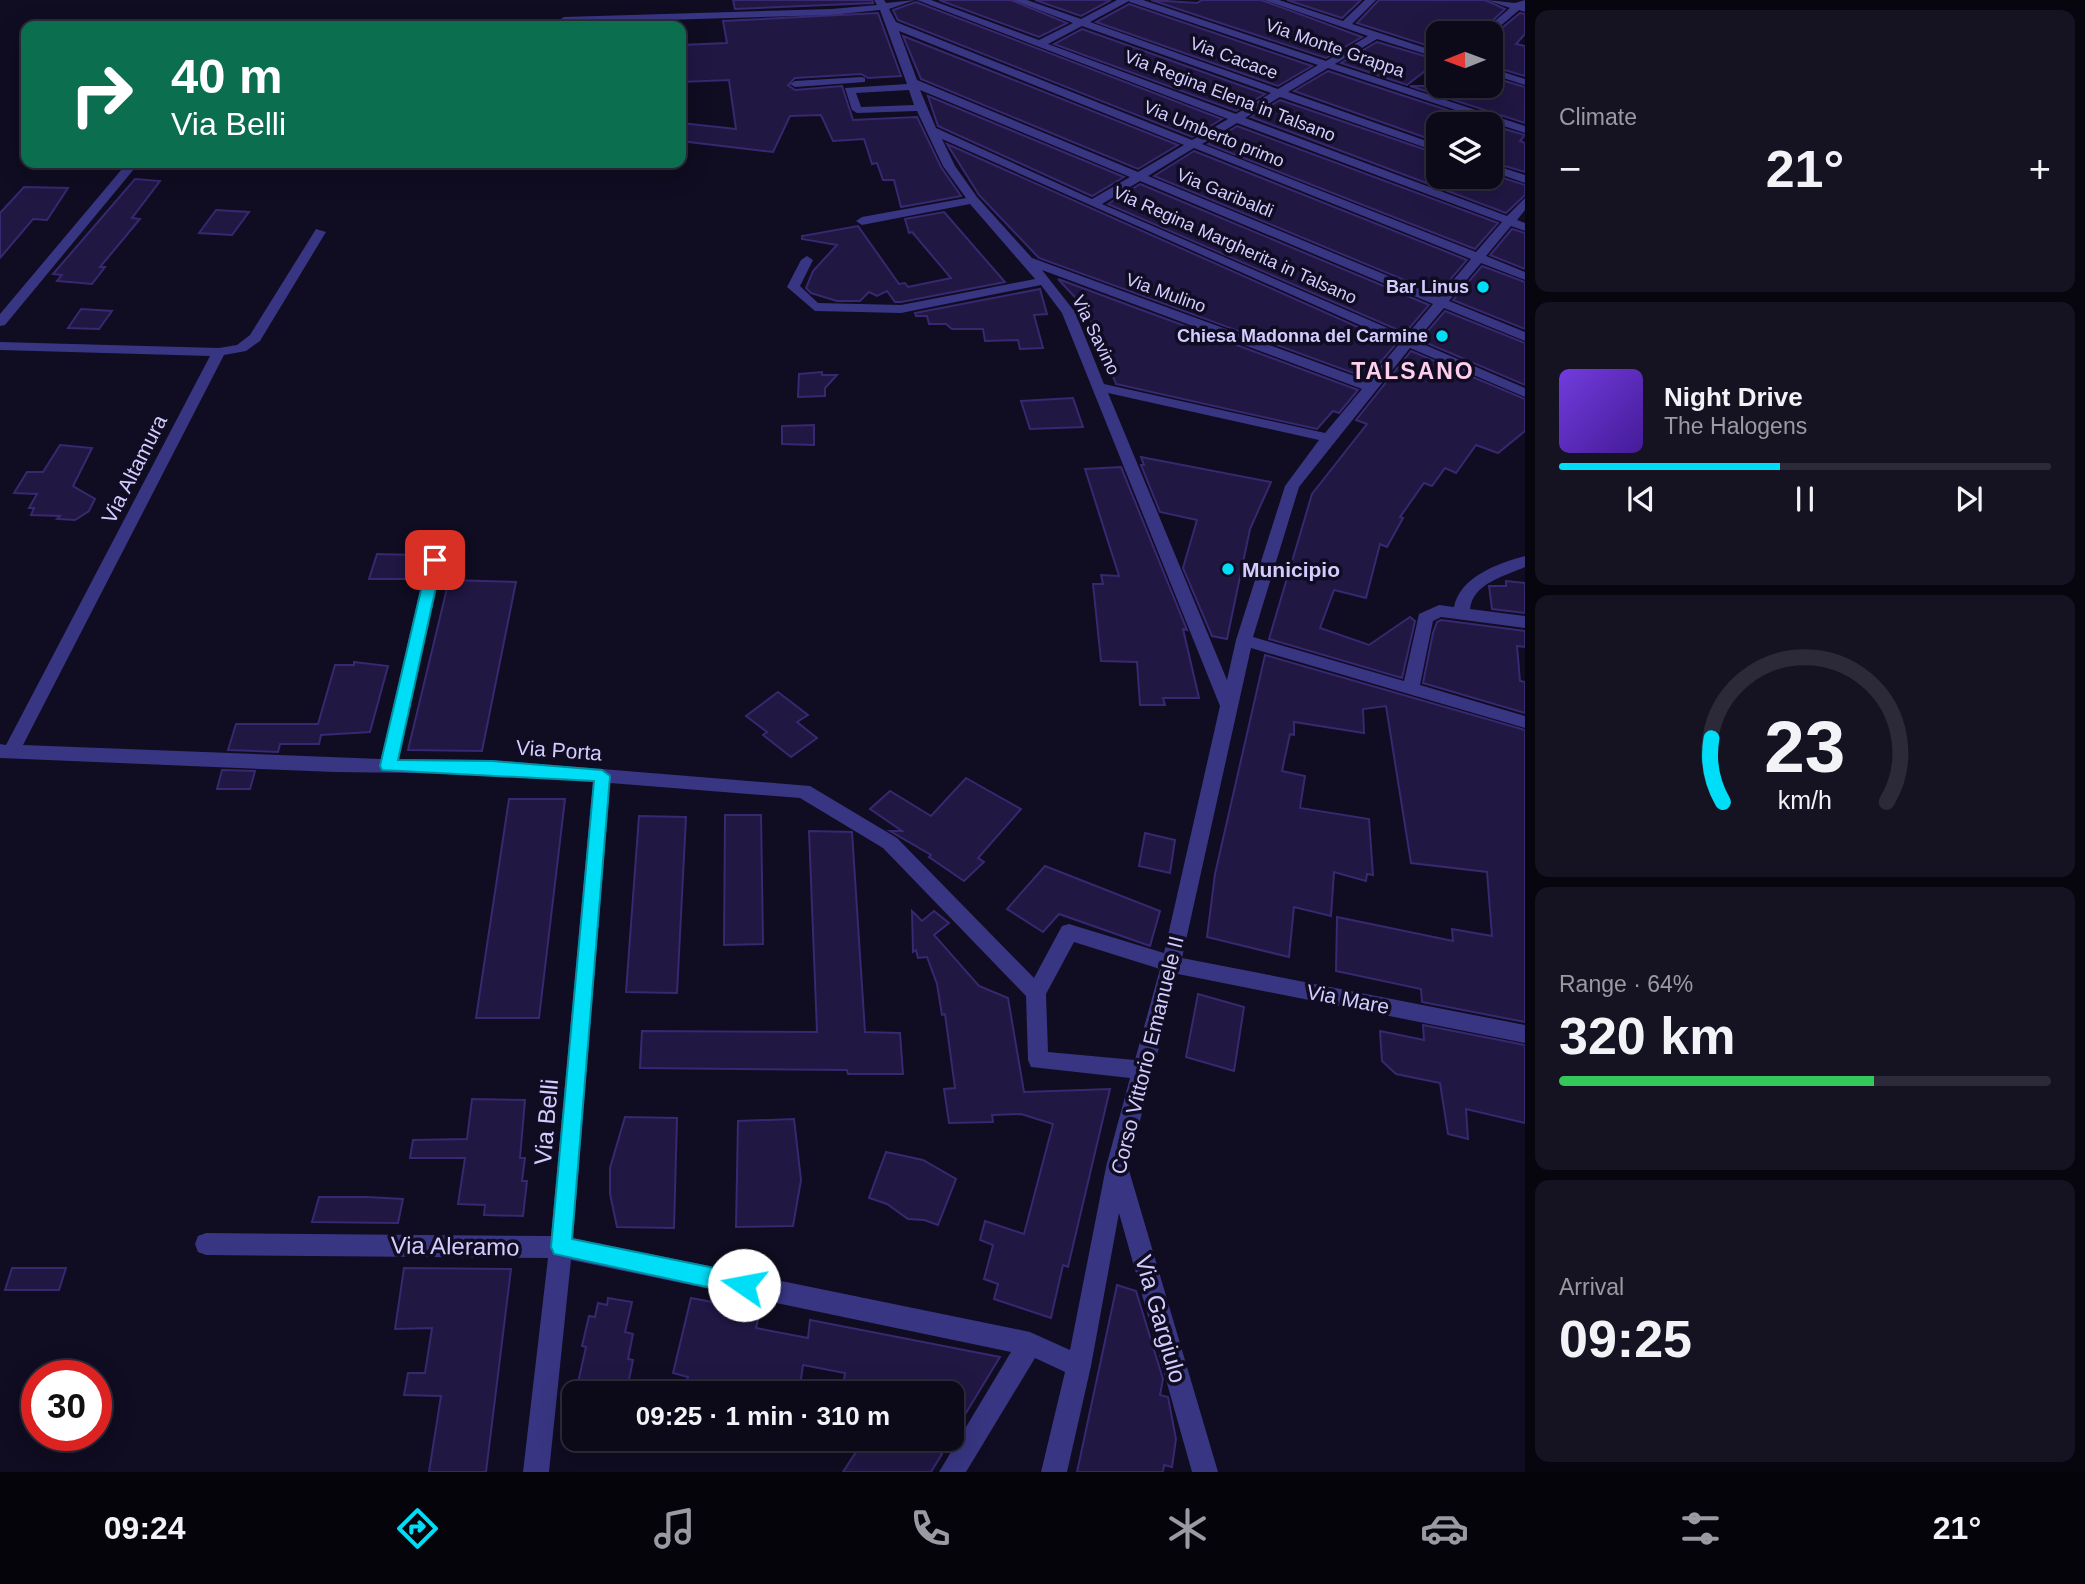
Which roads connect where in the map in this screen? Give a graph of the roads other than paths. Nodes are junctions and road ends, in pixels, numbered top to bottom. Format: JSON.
{"nodes":[{"id":1,"x":909,"y":0,"type":"edge"},
{"id":2,"x":922,"y":0,"type":"edge"},
{"id":3,"x":1018,"y":0,"type":"edge"},
{"id":4,"x":1125,"y":0,"type":"edge"},
{"id":5,"x":1133,"y":0,"type":"edge"},
{"id":6,"x":1269,"y":0,"type":"edge"},
{"id":7,"x":1371,"y":0,"type":"edge"},
{"id":8,"x":1493,"y":0,"type":"edge"},
{"id":9,"x":881,"y":4,"type":"edge"},
{"id":10,"x":1523,"y":6,"type":"edge"},
{"id":11,"x":564,"y":20,"type":"dead end"},
{"id":12,"x":1502,"y":21,"type":"edge"},
{"id":13,"x":1082,"y":22,"type":"junction"},
{"id":14,"x":891,"y":24,"type":"junction"},
{"id":15,"x":1346,"y":24,"type":"junction"},
{"id":16,"x":1376,"y":35,"type":"junction"},
{"id":17,"x":1040,"y":44,"type":"junction"},
{"id":18,"x":1426,"y":51,"type":"edge"},
{"id":19,"x":1330,"y":64,"type":"junction"},
{"id":20,"x":1503,"y":75,"type":"edge"},
{"id":21,"x":912,"y":82,"type":"junction"},
{"id":22,"x":1525,"y":82,"type":"edge"},
{"id":23,"x":795,"y":83,"type":"dead end"},
{"id":24,"x":1277,"y":92,"type":"junction"},
{"id":25,"x":921,"y":108,"type":"junction"},
{"id":26,"x":1238,"y":118,"type":"junction"},
{"id":27,"x":931,"y":130,"type":"junction"},
{"id":28,"x":1525,"y":130,"type":"edge"},
{"id":29,"x":1191,"y":144,"type":"junction"},
{"id":30,"x":1426,"y":145,"type":"edge"},
{"id":31,"x":129,"y":168,"type":"edge"},
{"id":32,"x":1503,"y":171,"type":"edge"},
{"id":33,"x":1139,"y":177,"type":"junction"},
{"id":34,"x":1525,"y":179,"type":"edge"},
{"id":35,"x":973,"y":200,"type":"junction"},
{"id":36,"x":1525,"y":202,"type":"edge"},
{"id":37,"x":1093,"y":204,"type":"junction"},
{"id":38,"x":1508,"y":220,"type":"junction"},
{"id":39,"x":863,"y":221,"type":"dead end"},
{"id":40,"x":1525,"y":226,"type":"edge"},
{"id":41,"x":320,"y":232,"type":"dead end"},
{"id":42,"x":1480,"y":258,"type":"junction"},
{"id":43,"x":807,"y":260,"type":"dead end"},
{"id":44,"x":1028,"y":261,"type":"junction"},
{"id":45,"x":1525,"y":276,"type":"edge"},
{"id":46,"x":1044,"y":281,"type":"junction"},
{"id":47,"x":1440,"y":301,"type":"junction"},
{"id":48,"x":5,"y":309,"type":"edge"},
{"id":49,"x":0,"y":322,"type":"edge"},
{"id":50,"x":1525,"y":337,"type":"edge"},
{"id":51,"x":1407,"y":341,"type":"junction"},
{"id":52,"x":0,"y":346,"type":"edge"},
{"id":53,"x":219,"y":352,"type":"junction"},
{"id":54,"x":1101,"y":387,"type":"junction"},
{"id":55,"x":1370,"y":387,"type":"junction"},
{"id":56,"x":1525,"y":393,"type":"edge"},
{"id":57,"x":1328,"y":438,"type":"junction"},
{"id":58,"x":435,"y":560,"type":"dead end"},
{"id":59,"x":1525,"y":561,"type":"edge"},
{"id":60,"x":1461,"y":614,"type":"junction"},
{"id":61,"x":1525,"y":622,"type":"edge"},
{"id":62,"x":1244,"y":640,"type":"junction"},
{"id":63,"x":1411,"y":689,"type":"junction"},
{"id":64,"x":1229,"y":706,"type":"junction"},
{"id":65,"x":1525,"y":722,"type":"edge"},
{"id":66,"x":6,"y":751,"type":"edge"},
{"id":67,"x":388,"y":766,"type":"junction"},
{"id":68,"x":602,"y":776,"type":"junction"},
{"id":69,"x":1171,"y":964,"type":"junction"},
{"id":70,"x":1036,"y":993,"type":"junction"},
{"id":71,"x":1525,"y":1034,"type":"edge"},
{"id":72,"x":1143,"y":1070,"type":"junction"},
{"id":73,"x":1117,"y":1167,"type":"junction"},
{"id":74,"x":206,"y":1244,"type":"dead end"},
{"id":75,"x":561,"y":1247,"type":"junction"},
{"id":76,"x":1030,"y":1344,"type":"junction"},
{"id":77,"x":1079,"y":1366,"type":"junction"},
{"id":78,"x":536,"y":1472,"type":"edge"},
{"id":79,"x":952,"y":1472,"type":"edge"},
{"id":80,"x":1054,"y":1472,"type":"edge"},
{"id":81,"x":1205,"y":1472,"type":"edge"}],
"edges":[{"from":1,"to":9,"type":"street"},
{"from":2,"to":17,"type":"street","name":"Via Regina Elena in Talsano"},
{"from":3,"to":13,"type":"street","name":"Via Cacace"},
{"from":4,"to":13,"type":"street"},
{"from":5,"to":19,"type":"street","name":"Via Monte Grappa"},
{"from":6,"to":15,"type":"street"},
{"from":7,"to":15,"type":"street"},
{"from":8,"to":10,"type":"street"},
{"from":9,"to":11,"type":"street"},
{"from":9,"to":14,"type":"street","name":"Via Savino"},
{"from":10,"to":12,"type":"street"},
{"from":13,"to":17,"type":"street"},
{"from":13,"to":24,"type":"street","name":"Via Cacace"},
{"from":14,"to":21,"type":"street","name":"Via Savino"},
{"from":14,"to":29,"type":"street","name":"Via Umberto primo"},
{"from":15,"to":16,"type":"street"},
{"from":16,"to":18,"type":"street"},
{"from":16,"to":19,"type":"street"},
{"from":17,"to":26,"type":"street","name":"Via Regina Elena in Talsano"},
{"from":19,"to":24,"type":"street"},
{"from":19,"to":28,"type":"street","name":"Via Monte Grappa"},
{"from":20,"to":22,"type":"street"},
{"from":21,"to":23,"type":"street"},
{"from":21,"to":25,"type":"street","name":"Via Savino"},
{"from":21,"to":25,"type":"street"},
{"from":21,"to":33,"type":"street","name":"Via Garibaldi"},
{"from":24,"to":26,"type":"street"},
{"from":24,"to":30,"type":"street","name":"Via Cacace"},
{"from":25,"to":27,"type":"street","name":"Via Savino"},
{"from":26,"to":29,"type":"street"},
{"from":26,"to":38,"type":"street","name":"Via Regina Elena in Talsano"},
{"from":27,"to":35,"type":"street","name":"Via Savino"},
{"from":27,"to":37,"type":"street","name":"Via Regina Margherita in Talsano"},
{"from":29,"to":33,"type":"street"},
{"from":29,"to":42,"type":"street","name":"Via Umberto primo"},
{"from":31,"to":48,"type":"street"},
{"from":32,"to":34,"type":"street"},
{"from":33,"to":37,"type":"street"},
{"from":33,"to":47,"type":"street","name":"Via Garibaldi"},
{"from":35,"to":39,"type":"street"},
{"from":35,"to":44,"type":"street","name":"Via Savino"},
{"from":36,"to":38,"type":"street","name":"Corso Vittorio Emanuele II"},
{"from":37,"to":51,"type":"street","name":"Via Regina Margherita in Talsano"},
{"from":38,"to":40,"type":"street","name":"Via Regina Elena in Talsano"},
{"from":38,"to":42,"type":"street","name":"Corso Vittorio Emanuele II"},
{"from":41,"to":53,"type":"street"},
{"from":42,"to":45,"type":"street","name":"Via Umberto primo"},
{"from":42,"to":47,"type":"street","name":"Corso Vittorio Emanuele II"},
{"from":43,"to":46,"type":"street"},
{"from":44,"to":46,"type":"street","name":"Via Savino"},
{"from":44,"to":55,"type":"street","name":"Via Mulino"},
{"from":46,"to":54,"type":"street","name":"Via Savino"},
{"from":47,"to":50,"type":"street","name":"Via Garibaldi"},
{"from":47,"to":51,"type":"street","name":"Corso Vittorio Emanuele II"},
{"from":48,"to":49,"type":"street"},
{"from":51,"to":55,"type":"street","name":"Corso Vittorio Emanuele II"},
{"from":51,"to":56,"type":"street","name":"Via Regina Margherita in Talsano"},
{"from":52,"to":53,"type":"street"},
{"from":53,"to":66,"type":"street","name":"Via Altamura"},
{"from":54,"to":57,"type":"street"},
{"from":54,"to":64,"type":"street","name":"Via Savino"},
{"from":55,"to":57,"type":"street","name":"Corso Vittorio Emanuele II"},
{"from":57,"to":62,"type":"street","name":"Corso Vittorio Emanuele II"},
{"from":58,"to":67,"type":"street"},
{"from":59,"to":60,"type":"street"},
{"from":60,"to":61,"type":"street"},
{"from":60,"to":63,"type":"street"},
{"from":62,"to":63,"type":"street"},
{"from":62,"to":64,"type":"street","name":"Corso Vittorio Emanuele II"},
{"from":63,"to":65,"type":"street"},
{"from":64,"to":69,"type":"street","name":"Corso Vittorio Emanuele II"},
{"from":66,"to":67,"type":"street","name":"Via Porta"},
{"from":67,"to":68,"type":"street","name":"Via Porta"},
{"from":68,"to":70,"type":"street","name":"Via Porta"},
{"from":68,"to":75,"type":"street","name":"Via Belli"},
{"from":69,"to":70,"type":"street","name":"Via Mare"},
{"from":69,"to":71,"type":"street","name":"Via Mare"},
{"from":69,"to":72,"type":"street","name":"Corso Vittorio Emanuele II"},
{"from":70,"to":72,"type":"street"},
{"from":72,"to":73,"type":"street","name":"Corso Vittorio Emanuele II"},
{"from":73,"to":77,"type":"street","name":"Corso Vittorio Emanuele II"},
{"from":73,"to":81,"type":"street","name":"Via Gargiulo"},
{"from":74,"to":75,"type":"street","name":"Via Aleramo"},
{"from":75,"to":76,"type":"street","name":"Via Aleramo"},
{"from":75,"to":78,"type":"street","name":"Via Belli"},
{"from":76,"to":77,"type":"street","name":"Via Aleramo"},
{"from":76,"to":79,"type":"street"},
{"from":77,"to":80,"type":"street","name":"Corso Vittorio Emanuele II"}]}
